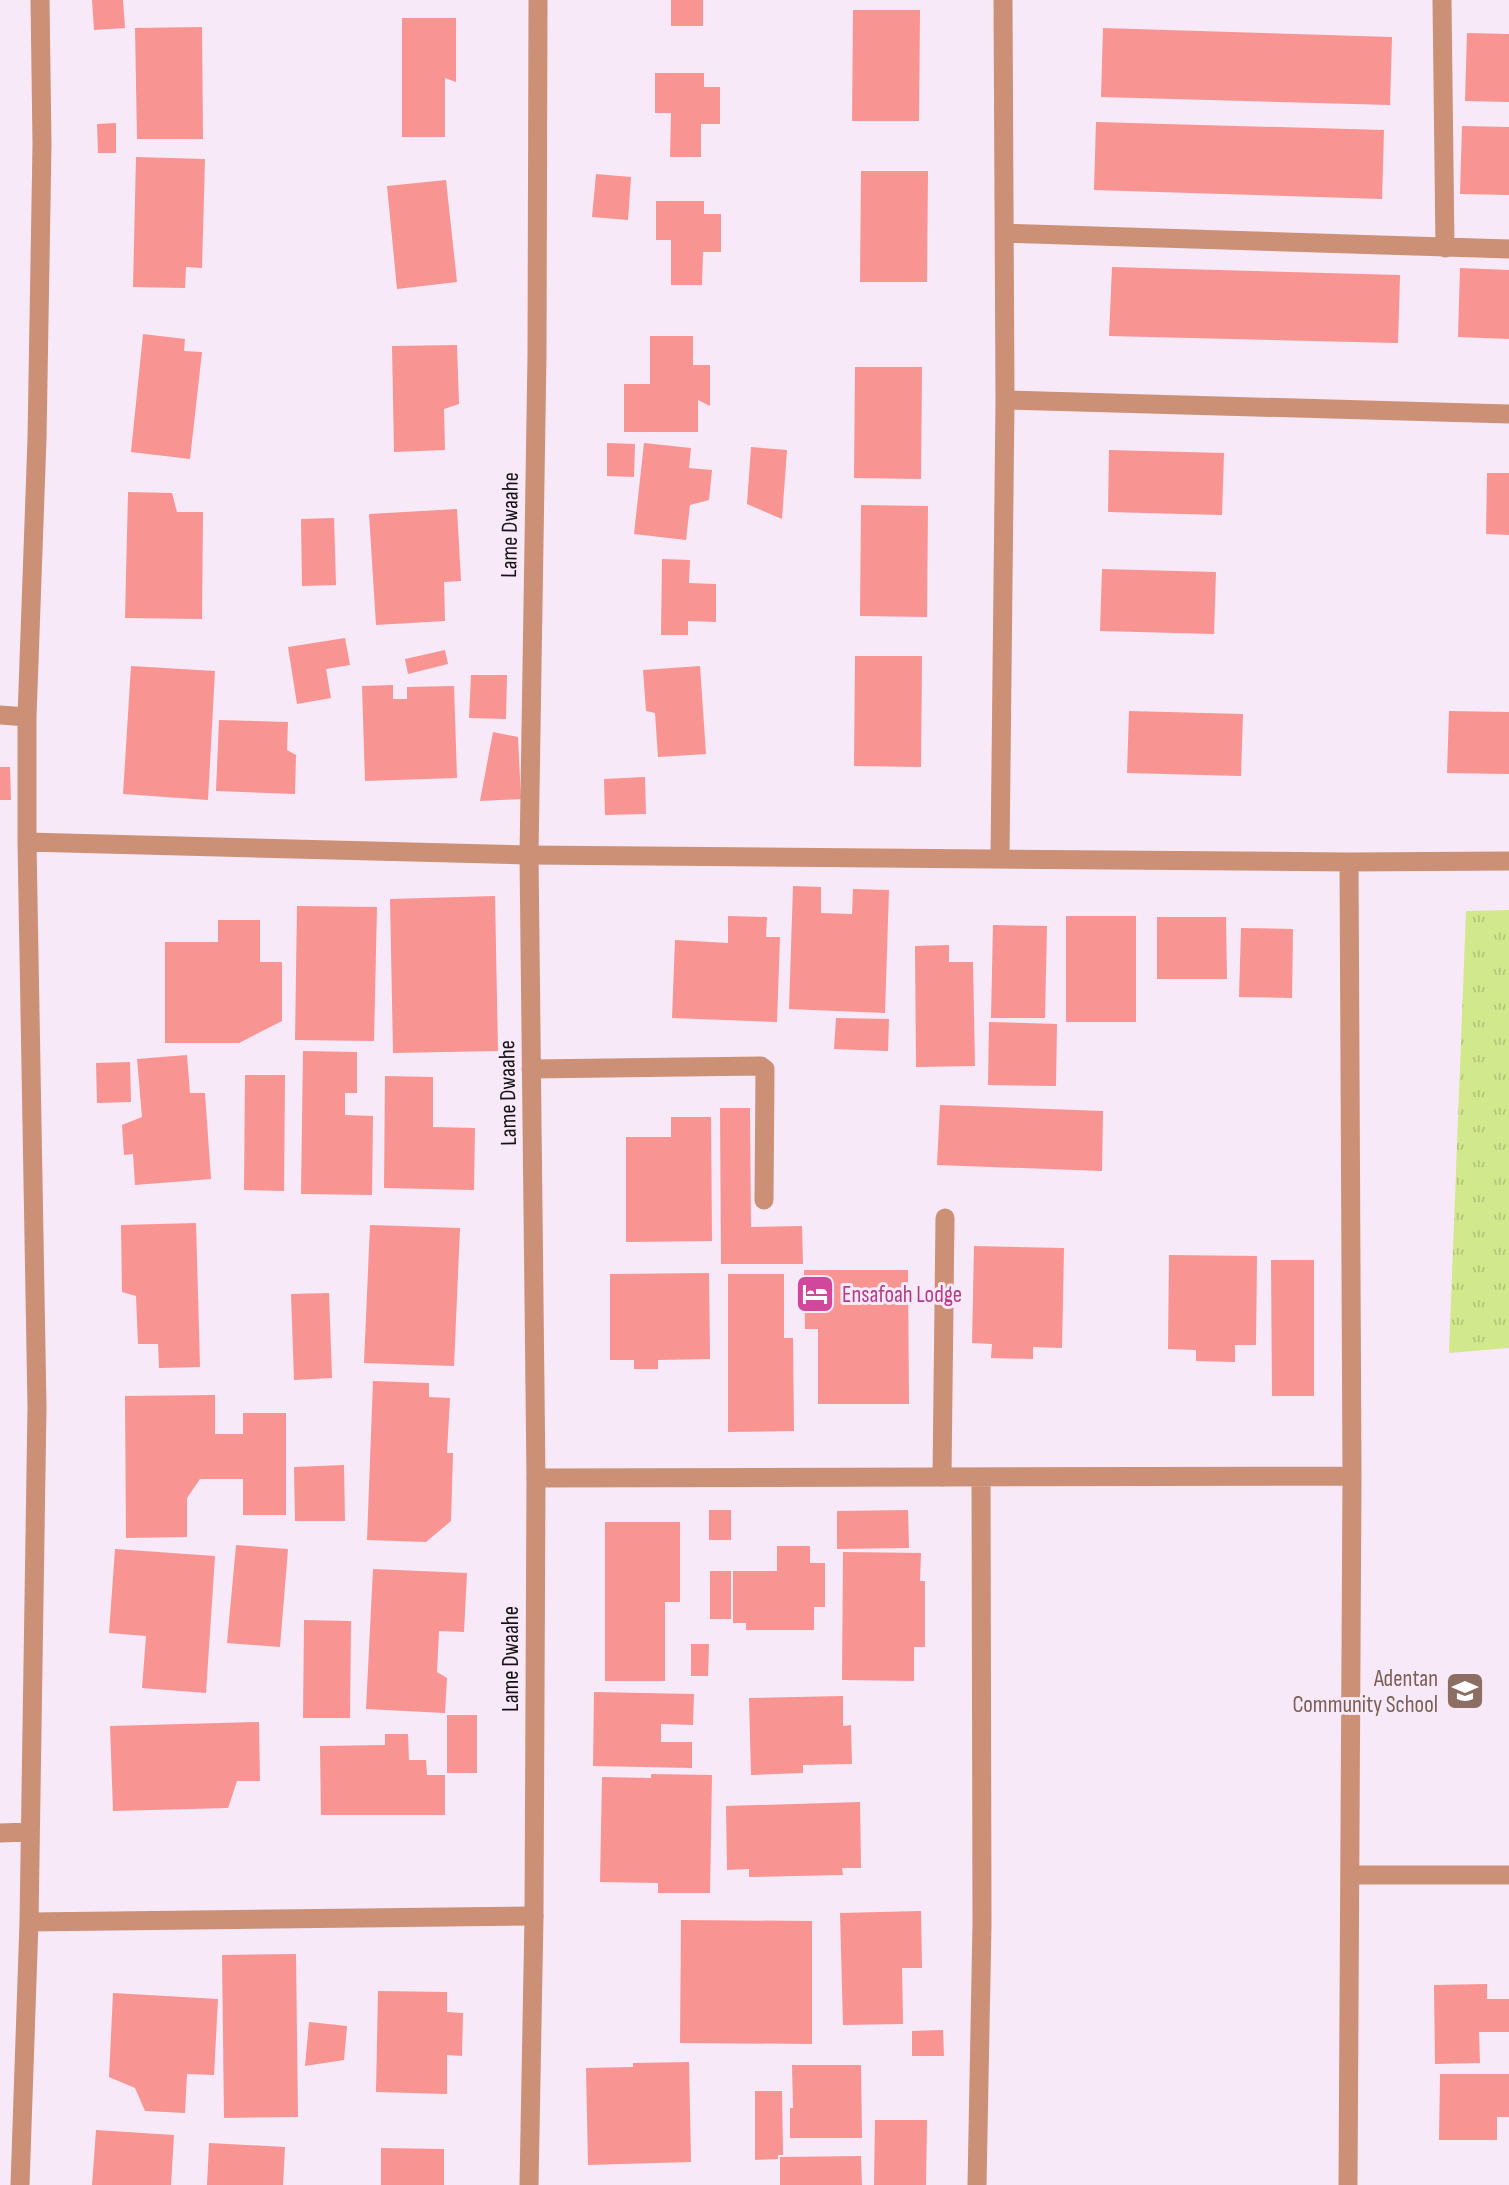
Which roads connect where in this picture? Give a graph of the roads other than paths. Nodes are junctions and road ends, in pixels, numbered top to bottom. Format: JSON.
{"nodes":[{"id":1,"x":40,"y":0,"type":"edge"},
{"id":2,"x":538,"y":0,"type":"edge"},
{"id":3,"x":1003,"y":0,"type":"edge"},
{"id":4,"x":1442,"y":0,"type":"edge"},
{"id":5,"x":1004,"y":233,"type":"junction"},
{"id":6,"x":1445,"y":248,"type":"junction"},
{"id":7,"x":1509,"y":249,"type":"edge"},
{"id":8,"x":1004,"y":400,"type":"junction"},
{"id":9,"x":1509,"y":414,"type":"edge"},
{"id":10,"x":0,"y":715,"type":"edge"},
{"id":11,"x":27,"y":718,"type":"junction"},
{"id":12,"x":27,"y":842,"type":"junction"},
{"id":13,"x":529,"y":855,"type":"junction"},
{"id":14,"x":1000,"y":857,"type":"junction"},
{"id":15,"x":1509,"y":861,"type":"edge"},
{"id":16,"x":1349,"y":862,"type":"junction"},
{"id":17,"x":531,"y":1069,"type":"junction"},
{"id":18,"x":764,"y":1199,"type":"dead end"},
{"id":19,"x":945,"y":1218,"type":"dead end"},
{"id":20,"x":1352,"y":1476,"type":"junction"},
{"id":21,"x":981,"y":1477,"type":"junction"},
{"id":22,"x":536,"y":1478,"type":"junction"},
{"id":23,"x":942,"y":1478,"type":"junction"},
{"id":24,"x":30,"y":1832,"type":"junction"},
{"id":25,"x":0,"y":1833,"type":"edge"},
{"id":26,"x":1350,"y":1875,"type":"junction"},
{"id":27,"x":1509,"y":1875,"type":"edge"},
{"id":28,"x":534,"y":1916,"type":"junction"},
{"id":29,"x":29,"y":1922,"type":"junction"},
{"id":30,"x":20,"y":2185,"type":"edge"},
{"id":31,"x":529,"y":2185,"type":"edge"},
{"id":32,"x":977,"y":2185,"type":"edge"},
{"id":33,"x":1348,"y":2185,"type":"edge"}],
"edges":[{"from":1,"to":11,"type":"street"},
{"from":2,"to":13,"type":"street","name":"Lame Dwaahe"},
{"from":3,"to":5,"type":"street"},
{"from":4,"to":6,"type":"street"},
{"from":5,"to":6,"type":"street"},
{"from":5,"to":8,"type":"street"},
{"from":6,"to":7,"type":"street"},
{"from":8,"to":9,"type":"street"},
{"from":8,"to":14,"type":"street"},
{"from":10,"to":11,"type":"street"},
{"from":11,"to":12,"type":"street"},
{"from":12,"to":13,"type":"street"},
{"from":12,"to":24,"type":"street"},
{"from":13,"to":14,"type":"street"},
{"from":13,"to":17,"type":"street","name":"Lame Dwaahe"},
{"from":14,"to":16,"type":"street"},
{"from":15,"to":16,"type":"street"},
{"from":16,"to":20,"type":"street"},
{"from":17,"to":18,"type":"street"},
{"from":17,"to":22,"type":"street","name":"Lame Dwaahe"},
{"from":19,"to":23,"type":"street"},
{"from":20,"to":21,"type":"street"},
{"from":20,"to":26,"type":"street"},
{"from":21,"to":23,"type":"street"},
{"from":21,"to":32,"type":"street"},
{"from":22,"to":23,"type":"street"},
{"from":22,"to":28,"type":"street","name":"Lame Dwaahe"},
{"from":24,"to":25,"type":"street"},
{"from":24,"to":29,"type":"street"},
{"from":26,"to":27,"type":"street"},
{"from":26,"to":33,"type":"street"},
{"from":28,"to":29,"type":"street"},
{"from":28,"to":31,"type":"street","name":"Lame Dwaahe"},
{"from":29,"to":30,"type":"street"}]}
